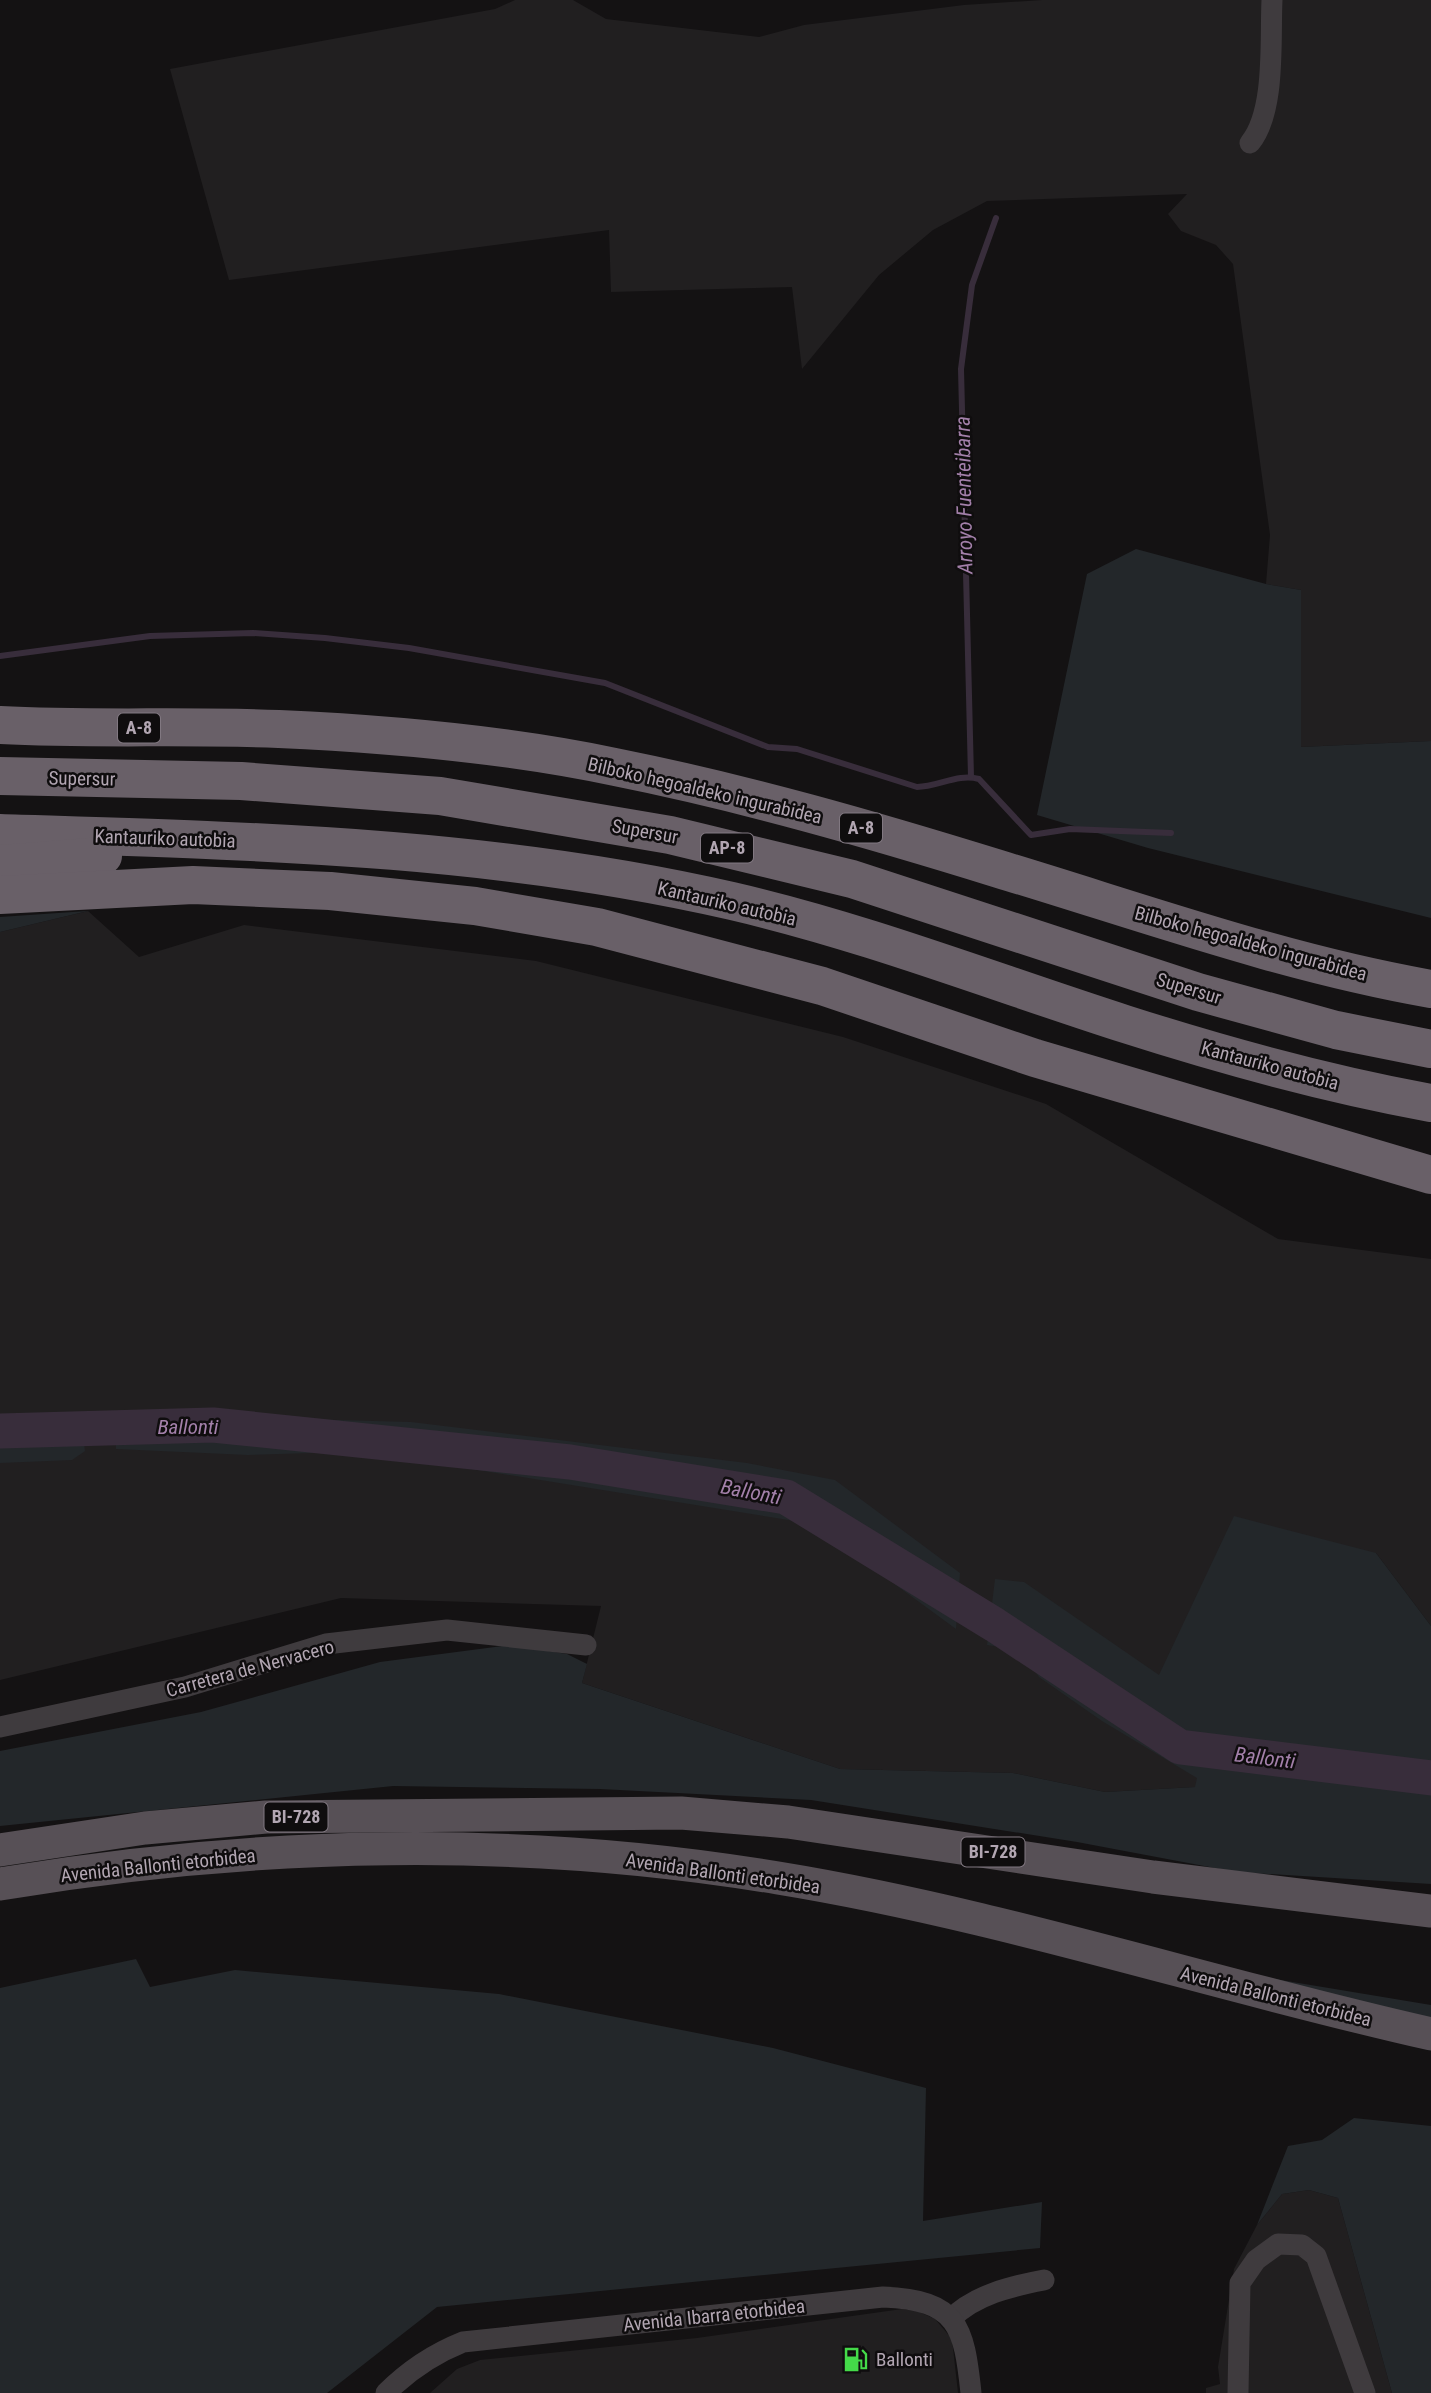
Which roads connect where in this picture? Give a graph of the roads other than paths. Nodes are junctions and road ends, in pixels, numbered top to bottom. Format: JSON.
{"nodes":[{"id":1,"x":1272,"y":0,"type":"edge"},
{"id":2,"x":1250,"y":143,"type":"dead end"},
{"id":3,"x":0,"y":725,"type":"edge"},
{"id":4,"x":0,"y":776,"type":"edge"},
{"id":5,"x":0,"y":833,"type":"edge"},
{"id":6,"x":255,"y":841,"type":"junction"},
{"id":7,"x":0,"y":864,"type":"edge"},
{"id":8,"x":0,"y":895,"type":"edge"},
{"id":9,"x":1431,"y":989,"type":"edge"},
{"id":10,"x":1431,"y":1049,"type":"edge"},
{"id":11,"x":1431,"y":1103,"type":"edge"},
{"id":12,"x":1280,"y":1129,"type":"junction"},
{"id":13,"x":1431,"y":1157,"type":"edge"},
{"id":14,"x":1431,"y":1175,"type":"edge"},
{"id":15,"x":586,"y":1645,"type":"dead end"},
{"id":16,"x":0,"y":1727,"type":"edge"},
{"id":17,"x":0,"y":1850,"type":"edge"},
{"id":18,"x":0,"y":1884,"type":"edge"},
{"id":19,"x":1431,"y":1904,"type":"edge"},
{"id":20,"x":1391,"y":1905,"type":"junction"},
{"id":21,"x":1431,"y":1911,"type":"edge"},
{"id":22,"x":1431,"y":2034,"type":"edge"},
{"id":23,"x":1044,"y":2280,"type":"dead end"},
{"id":24,"x":951,"y":2319,"type":"junction"},
{"id":25,"x":386,"y":2393,"type":"edge"},
{"id":26,"x":971,"y":2393,"type":"edge"},
{"id":27,"x":1238,"y":2393,"type":"edge"},
{"id":28,"x":1365,"y":2393,"type":"edge"}],
"edges":[{"from":1,"to":2,"type":"street"},
{"from":3,"to":9,"type":"highway","name":"Bilboko hegoaldeko ingurabidea","number":"A-8"},
{"from":4,"to":10,"type":"highway","name":"Supersur","number":"AP-8"},
{"from":5,"to":6,"type":"highway","name":"Kantauriko autobia"},
{"from":6,"to":7,"type":"highway"},
{"from":6,"to":11,"type":"highway","name":"Kantauriko autobia"},
{"from":8,"to":12,"type":"highway"},
{"from":12,"to":13,"type":"highway"},
{"from":12,"to":14,"type":"highway"},
{"from":15,"to":16,"type":"street","name":"Carretera de Nervacero"},
{"from":17,"to":20,"type":"main road","name":"Avenida Ballonti etorbidea","number":"BI-728"},
{"from":18,"to":22,"type":"main road","name":"Avenida Ballonti etorbidea","number":"BI-728"},
{"from":19,"to":20,"type":"main road"},
{"from":20,"to":21,"type":"main road","name":"Avenida Ballonti etorbidea","number":"BI-728"},
{"from":23,"to":24,"type":"street"},
{"from":24,"to":25,"type":"street","name":"Avenida Ibarra etorbidea"},
{"from":24,"to":26,"type":"street"},
{"from":27,"to":28,"type":"street"}]}
